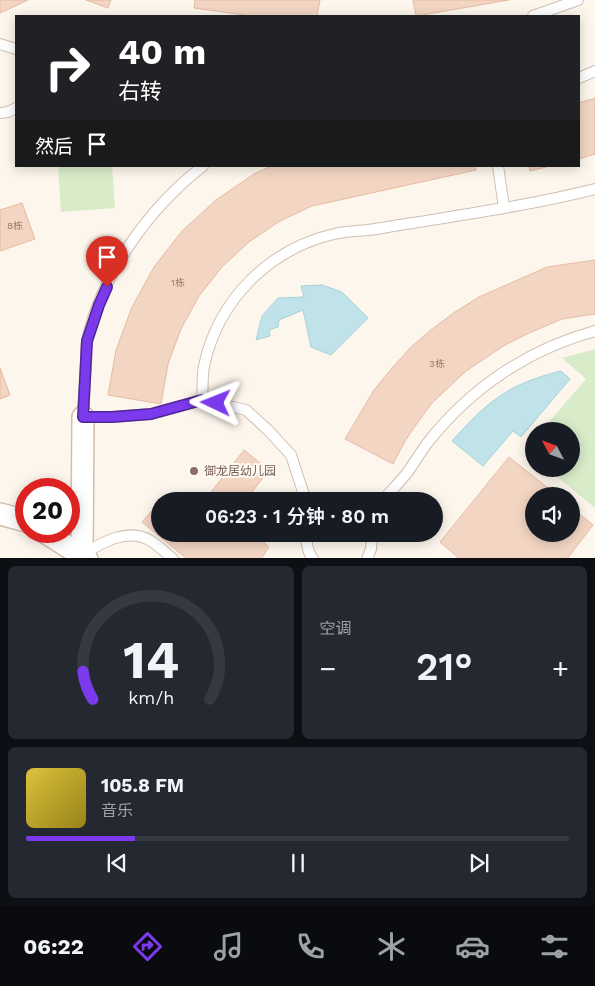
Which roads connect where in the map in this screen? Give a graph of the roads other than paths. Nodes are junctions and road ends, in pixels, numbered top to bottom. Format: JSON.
{"nodes":[{"id":1,"x":578,"y":0,"type":"edge"},
{"id":2,"x":536,"y":15,"type":"edge"},
{"id":3,"x":0,"y":44,"type":"edge"},
{"id":4,"x":15,"y":49,"type":"edge"},
{"id":5,"x":595,"y":71,"type":"edge"},
{"id":6,"x":580,"y":78,"type":"edge"},
{"id":7,"x":15,"y":108,"type":"edge"},
{"id":8,"x":0,"y":113,"type":"edge"},
{"id":9,"x":202,"y":167,"type":"edge"},
{"id":10,"x":498,"y":167,"type":"edge"},
{"id":11,"x":595,"y":190,"type":"edge"},
{"id":12,"x":504,"y":208,"type":"junction"},
{"id":13,"x":595,"y":331,"type":"edge"},
{"id":14,"x":202,"y":400,"type":"junction"},
{"id":15,"x":83,"y":417,"type":"junction"},
{"id":16,"x":303,"y":492,"type":"edge"},
{"id":17,"x":390,"y":492,"type":"edge"},
{"id":18,"x":0,"y":514,"type":"edge"},
{"id":19,"x":15,"y":518,"type":"edge"},
{"id":20,"x":306,"y":542,"type":"edge"},
{"id":21,"x":371,"y":542,"type":"edge"},
{"id":22,"x":62,"y":543,"type":"edge"},
{"id":23,"x":85,"y":557,"type":"edge"},
{"id":24,"x":173,"y":558,"type":"edge"},
{"id":25,"x":313,"y":558,"type":"edge"},
{"id":26,"x":367,"y":558,"type":"edge"}],
"edges":[{"from":1,"to":2,"type":"lane"},
{"from":3,"to":4,"type":"lane"},
{"from":5,"to":6,"type":"lane"},
{"from":7,"to":8,"type":"lane"},
{"from":9,"to":15,"type":"lane"},
{"from":10,"to":12,"type":"lane"},
{"from":11,"to":12,"type":"lane"},
{"from":12,"to":14,"type":"lane"},
{"from":13,"to":17,"type":"lane"},
{"from":14,"to":15,"type":"lane"},
{"from":14,"to":16,"type":"lane"},
{"from":15,"to":23,"type":"street"},
{"from":18,"to":19,"type":"street"},
{"from":20,"to":25,"type":"lane"},
{"from":21,"to":26,"type":"lane"},
{"from":22,"to":23,"type":"street"},
{"from":23,"to":24,"type":"lane"}]}
